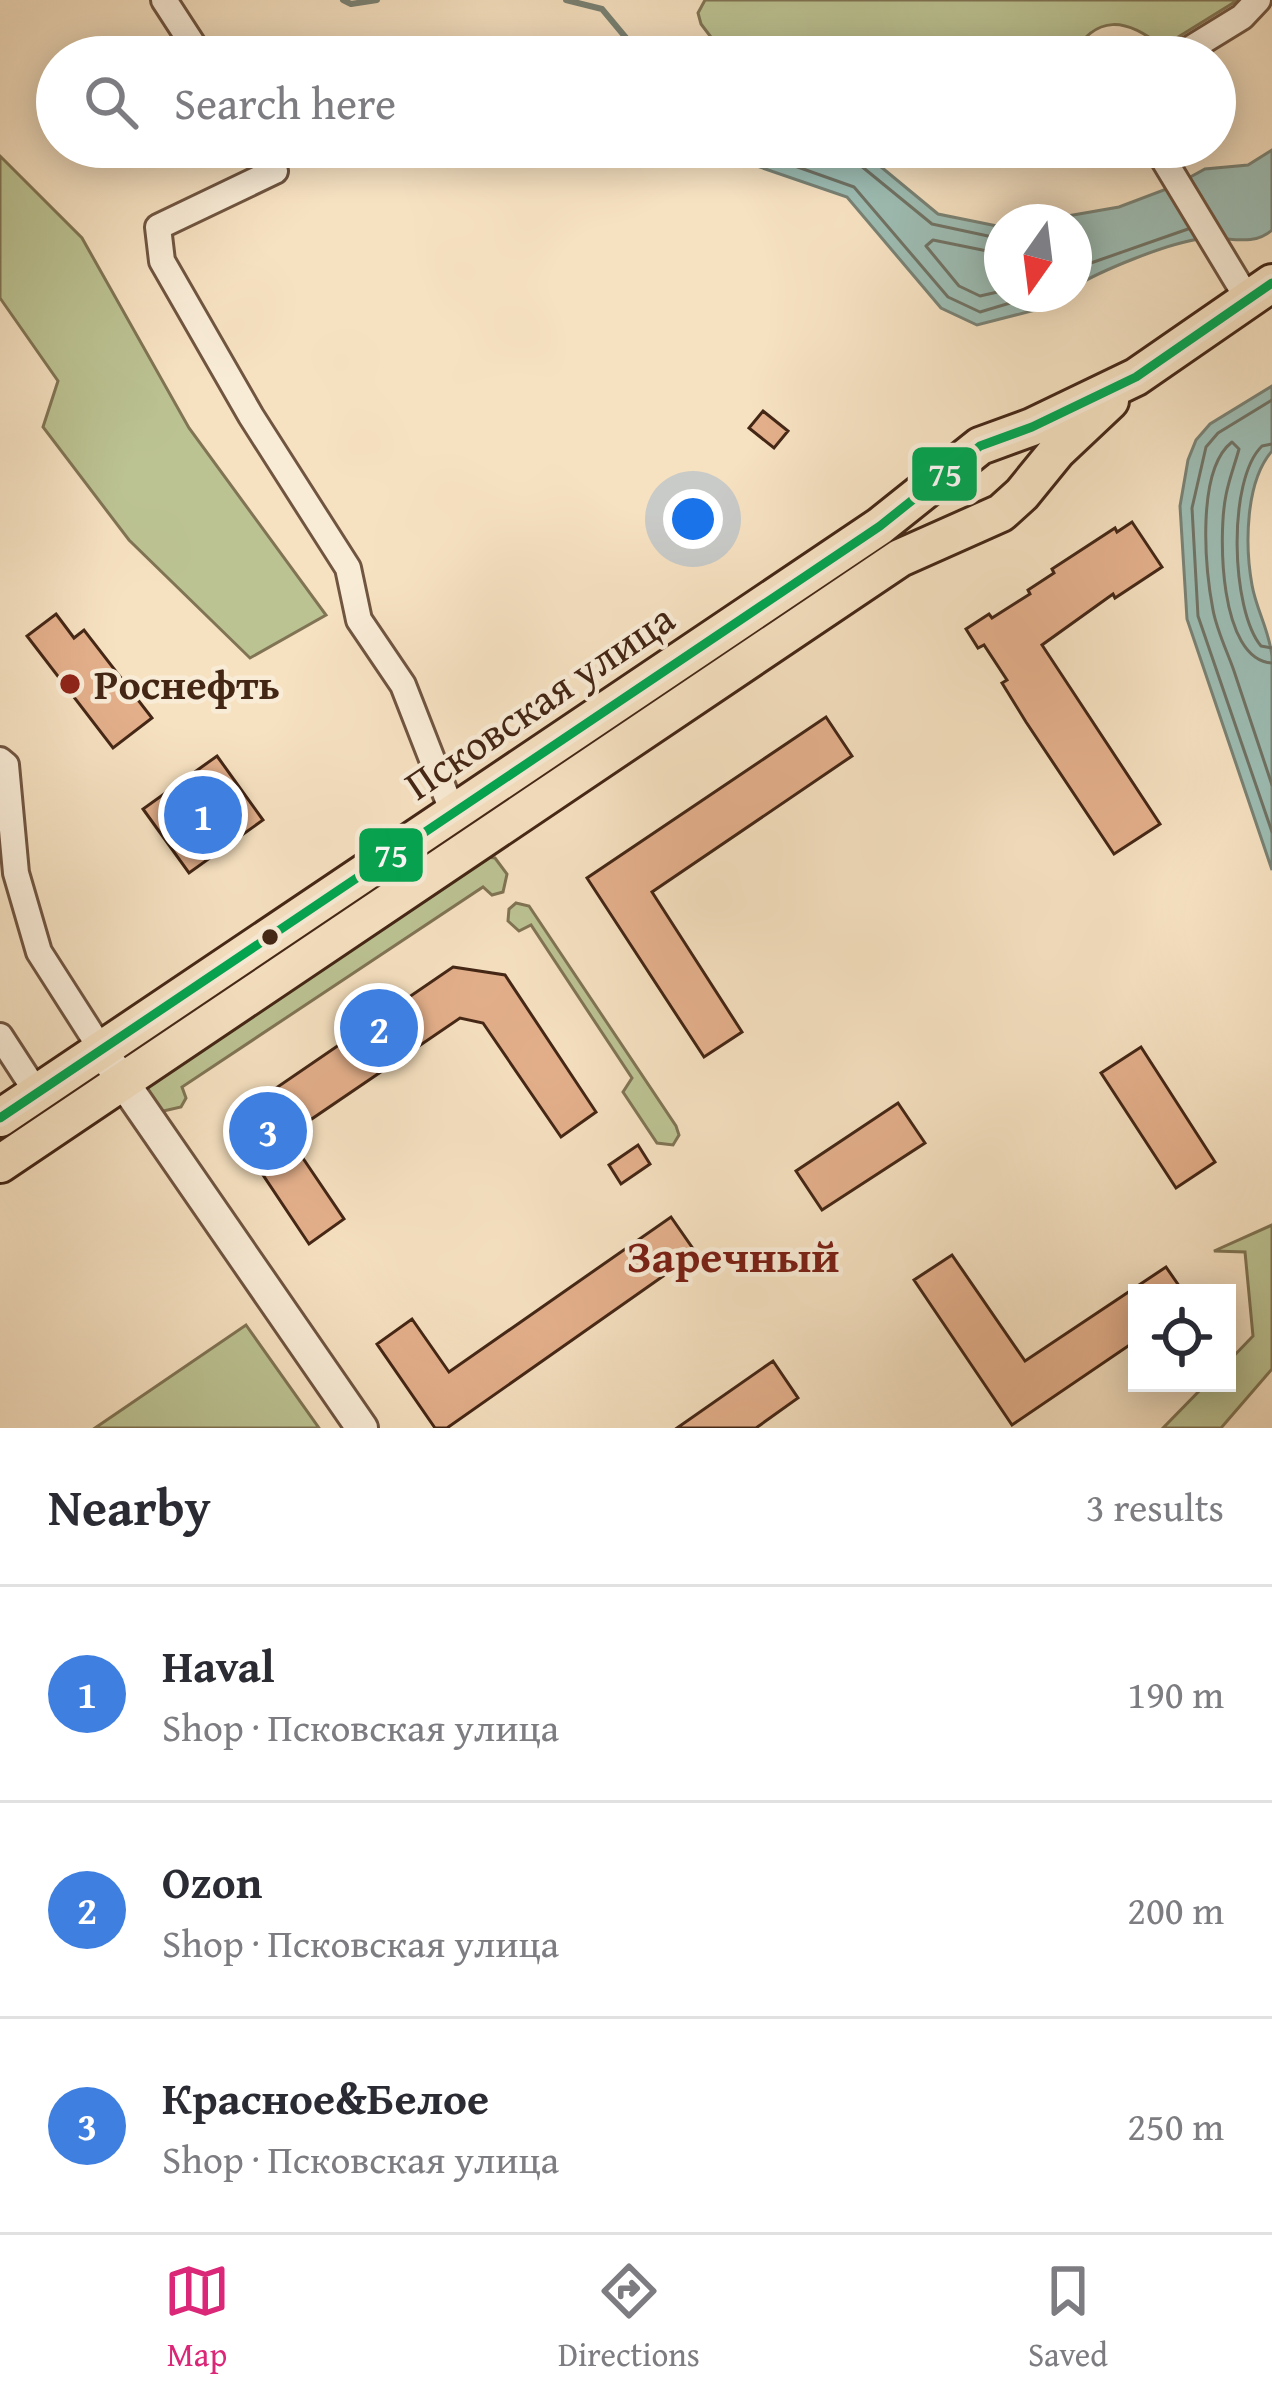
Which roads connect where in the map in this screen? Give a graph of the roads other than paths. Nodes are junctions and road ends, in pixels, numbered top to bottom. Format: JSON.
{"nodes":[{"id":1,"x":164,"y":0,"type":"edge"},
{"id":2,"x":1258,"y":0,"type":"edge"},
{"id":3,"x":187,"y":36,"type":"edge"},
{"id":4,"x":1211,"y":36,"type":"edge"},
{"id":5,"x":273,"y":168,"type":"edge"},
{"id":6,"x":1169,"y":168,"type":"edge"},
{"id":7,"x":1264,"y":291,"type":"edge"},
{"id":8,"x":1136,"y":376,"type":"junction"},
{"id":9,"x":957,"y":461,"type":"junction"},
{"id":10,"x":1001,"y":513,"type":"junction"},
{"id":11,"x":0,"y":760,"type":"edge"},
{"id":12,"x":453,"y":813,"type":"junction"},
{"id":13,"x":0,"y":1036,"type":"edge"},
{"id":14,"x":101,"y":1051,"type":"junction"},
{"id":15,"x":122,"y":1082,"type":"junction"},
{"id":16,"x":38,"y":1093,"type":"junction"},
{"id":17,"x":0,"y":1118,"type":"edge"},
{"id":18,"x":0,"y":1164,"type":"edge"},
{"id":19,"x":362,"y":1428,"type":"edge"}],
"edges":[{"from":1,"to":3,"type":"street"},
{"from":2,"to":4,"type":"street"},
{"from":5,"to":12,"type":"street"},
{"from":6,"to":7,"type":"street"},
{"from":7,"to":8,"type":"main road","name":"Псковская улица"},
{"from":8,"to":9,"type":"main road","name":"Псковская улица"},
{"from":8,"to":10,"type":"main road","name":"Псковская улица"},
{"from":9,"to":10,"type":"main road"},
{"from":9,"to":12,"type":"main road","name":"Псковская улица"},
{"from":10,"to":15,"type":"main road","name":"Псковская улица"},
{"from":11,"to":14,"type":"street"},
{"from":12,"to":14,"type":"main road","name":"Псковская улица"},
{"from":13,"to":16,"type":"street"},
{"from":14,"to":15,"type":"street"},
{"from":14,"to":16,"type":"main road","name":"Псковская улица"},
{"from":15,"to":18,"type":"main road","name":"Псковская улица"},
{"from":15,"to":19,"type":"street"},
{"from":16,"to":17,"type":"main road","name":"Псковская улица"}]}
